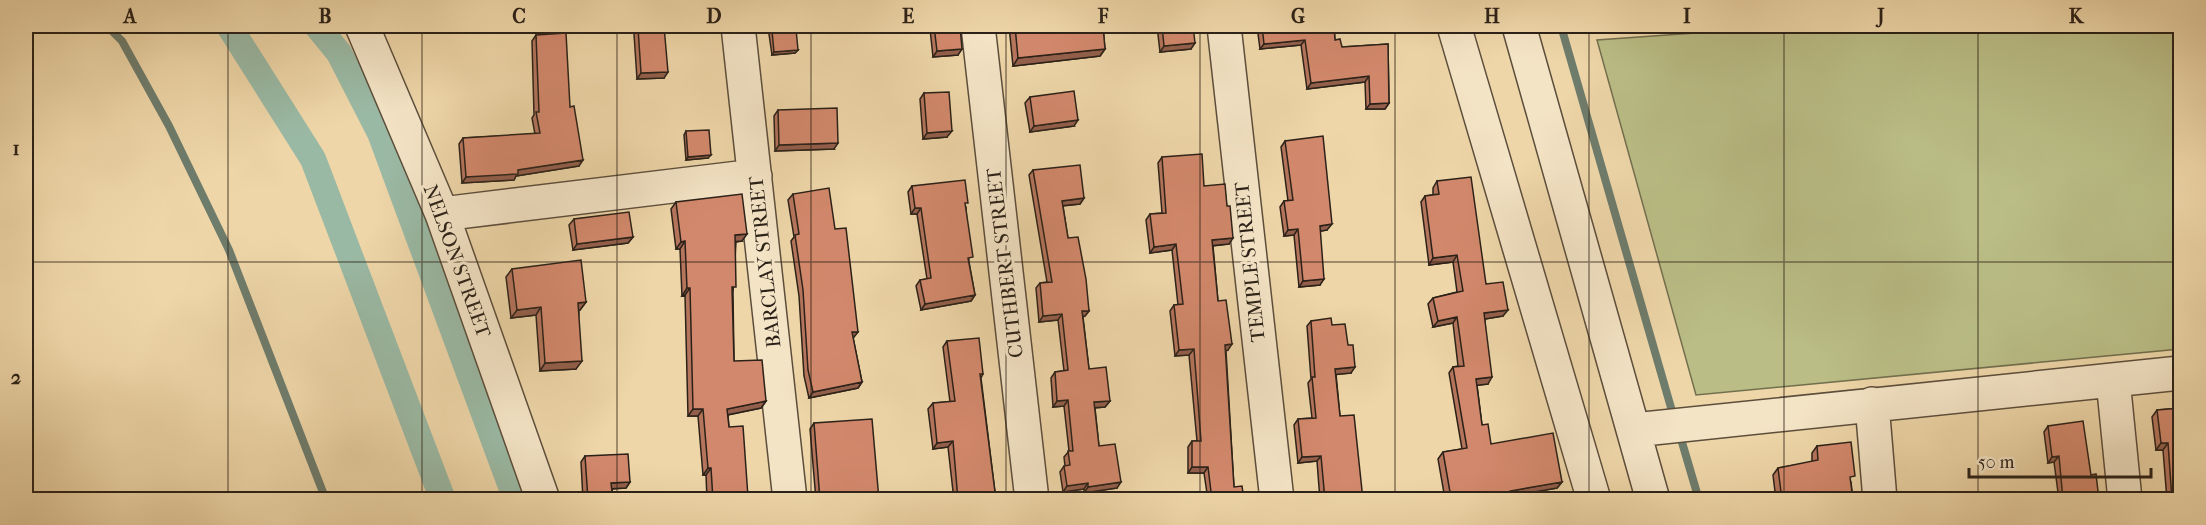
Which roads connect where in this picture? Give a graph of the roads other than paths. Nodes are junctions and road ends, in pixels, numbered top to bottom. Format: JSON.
{"nodes":[{"id":1,"x":362,"y":26,"type":"edge"},
{"id":2,"x":738,"y":26,"type":"edge"},
{"id":3,"x":978,"y":26,"type":"edge"},
{"id":4,"x":1224,"y":26,"type":"edge"},
{"id":5,"x":1454,"y":26,"type":"edge"},
{"id":6,"x":1518,"y":26,"type":"edge"},
{"id":7,"x":755,"y":176,"type":"junction"},
{"id":8,"x":442,"y":214,"type":"junction"},
{"id":9,"x":2181,"y":373,"type":"edge"},
{"id":10,"x":2113,"y":380,"type":"junction"},
{"id":11,"x":1872,"y":404,"type":"junction"},
{"id":12,"x":1634,"y":430,"type":"junction"},
{"id":13,"x":543,"y":500,"type":"edge"},
{"id":14,"x":790,"y":500,"type":"edge"},
{"id":15,"x":1032,"y":500,"type":"edge"},
{"id":16,"x":1277,"y":500,"type":"edge"},
{"id":17,"x":1593,"y":500,"type":"edge"},
{"id":18,"x":1653,"y":500,"type":"edge"},
{"id":19,"x":1880,"y":500,"type":"edge"},
{"id":20,"x":2125,"y":500,"type":"edge"}],
"edges":[{"from":1,"to":8,"type":"street","name":"NELSON STREET"},
{"from":2,"to":7,"type":"street","name":"BARCLAY STREET"},
{"from":3,"to":15,"type":"street","name":"CUTHBERT STREET"},
{"from":4,"to":16,"type":"street","name":"TEMPLE STREET"},
{"from":5,"to":17,"type":"street"},
{"from":6,"to":12,"type":"street"},
{"from":7,"to":8,"type":"street"},
{"from":7,"to":14,"type":"street","name":"BARCLAY STREET"},
{"from":8,"to":13,"type":"street","name":"NELSON STREET"},
{"from":9,"to":10,"type":"street"},
{"from":10,"to":11,"type":"street"},
{"from":10,"to":20,"type":"street"},
{"from":11,"to":12,"type":"street"},
{"from":11,"to":19,"type":"street"},
{"from":12,"to":18,"type":"street"}]}
